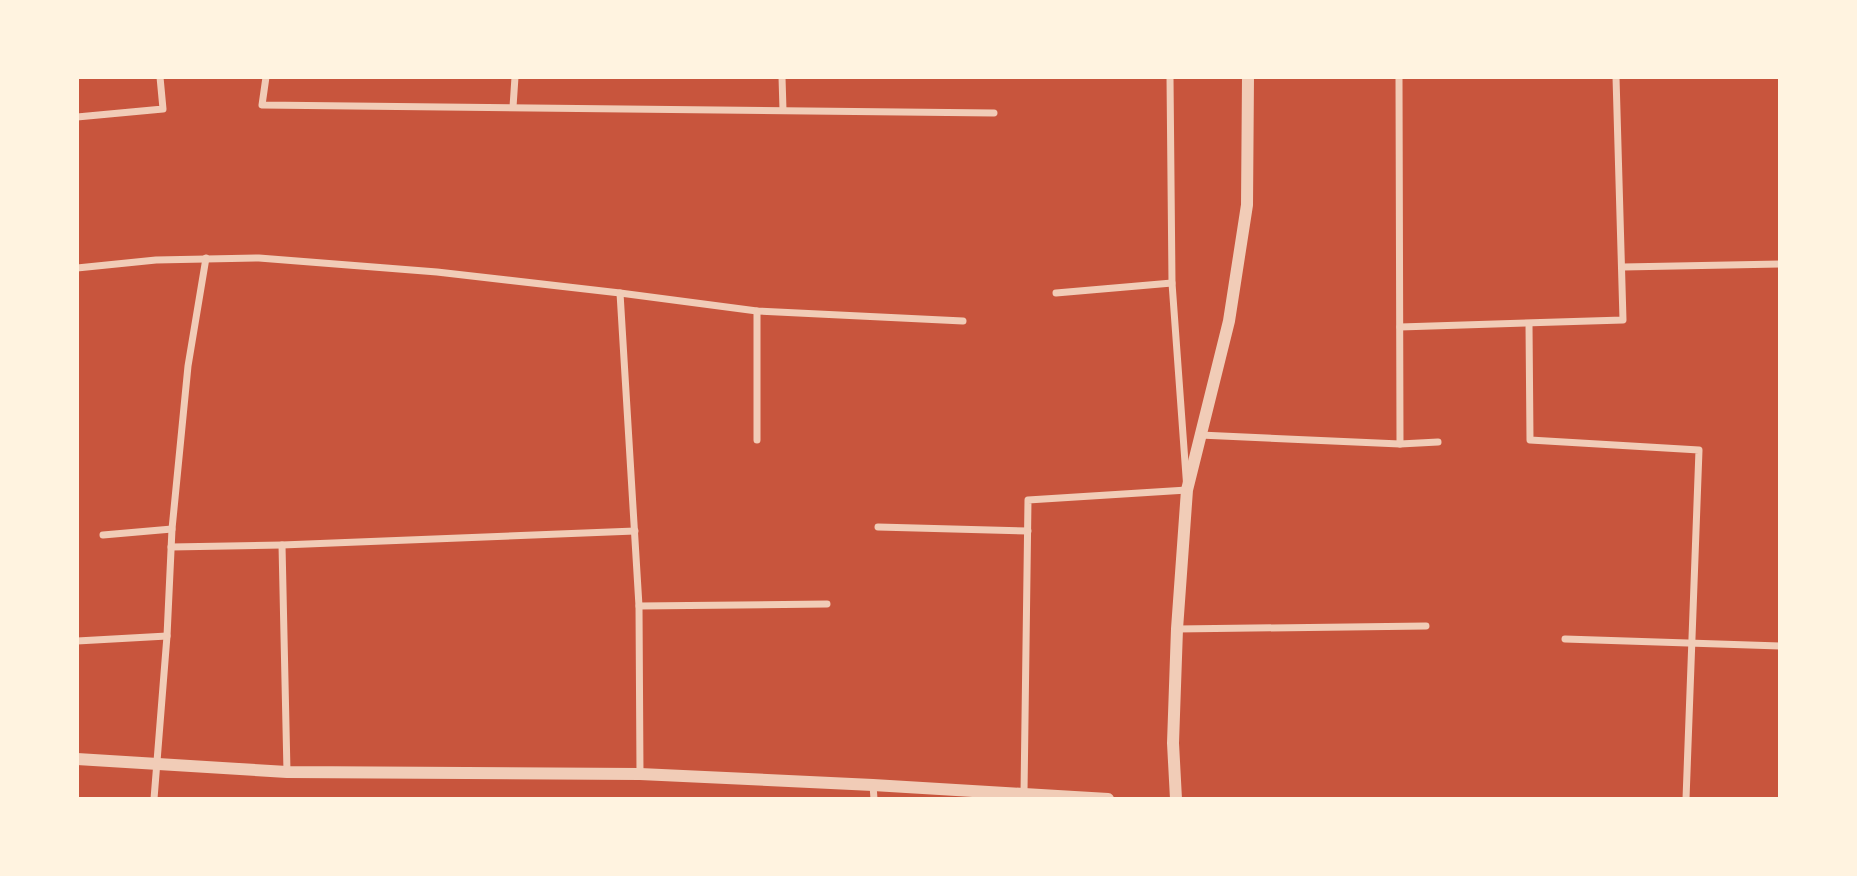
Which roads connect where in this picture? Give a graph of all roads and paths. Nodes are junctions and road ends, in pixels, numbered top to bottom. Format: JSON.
{"nodes":[{"id":1,"x":160,"y":77,"type":"edge"},
{"id":2,"x":266,"y":77,"type":"edge"},
{"id":3,"x":515,"y":77,"type":"edge"},
{"id":4,"x":782,"y":77,"type":"edge"},
{"id":5,"x":1170,"y":77,"type":"edge"},
{"id":6,"x":1248,"y":77,"type":"edge"},
{"id":7,"x":1399,"y":77,"type":"edge"},
{"id":8,"x":1616,"y":77,"type":"edge"},
{"id":9,"x":513,"y":107,"type":"junction"},
{"id":10,"x":783,"y":110,"type":"junction"},
{"id":11,"x":994,"y":113,"type":"dead end"},
{"id":12,"x":77,"y":117,"type":"edge"},
{"id":13,"x":206,"y":258,"type":"junction"},
{"id":14,"x":1780,"y":264,"type":"edge"},
{"id":15,"x":1623,"y":267,"type":"junction"},
{"id":16,"x":77,"y":268,"type":"edge"},
{"id":17,"x":1172,"y":283,"type":"junction"},
{"id":18,"x":620,"y":293,"type":"junction"},
{"id":19,"x":1056,"y":293,"type":"dead end"},
{"id":20,"x":757,"y":312,"type":"junction"},
{"id":21,"x":963,"y":321,"type":"dead end"},
{"id":22,"x":1529,"y":324,"type":"junction"},
{"id":23,"x":1400,"y":327,"type":"junction"},
{"id":24,"x":1200,"y":435,"type":"junction"},
{"id":25,"x":757,"y":440,"type":"dead end"},
{"id":26,"x":1438,"y":442,"type":"dead end"},
{"id":27,"x":1400,"y":444,"type":"junction"},
{"id":28,"x":1186,"y":490,"type":"junction"},
{"id":29,"x":878,"y":527,"type":"dead end"},
{"id":30,"x":172,"y":529,"type":"junction"},
{"id":31,"x":635,"y":531,"type":"junction"},
{"id":32,"x":1028,"y":531,"type":"junction"},
{"id":33,"x":103,"y":535,"type":"dead end"},
{"id":34,"x":282,"y":545,"type":"junction"},
{"id":35,"x":171,"y":547,"type":"junction"},
{"id":36,"x":827,"y":604,"type":"dead end"},
{"id":37,"x":639,"y":606,"type":"junction"},
{"id":38,"x":1426,"y":626,"type":"dead end"},
{"id":39,"x":1177,"y":629,"type":"junction"},
{"id":40,"x":167,"y":636,"type":"junction"},
{"id":41,"x":1565,"y":639,"type":"dead end"},
{"id":42,"x":77,"y":641,"type":"edge"},
{"id":43,"x":1692,"y":643,"type":"junction"},
{"id":44,"x":1780,"y":646,"type":"edge"},
{"id":45,"x":77,"y":759,"type":"edge"},
{"id":46,"x":155,"y":763,"type":"junction"},
{"id":47,"x":287,"y":772,"type":"junction"},
{"id":48,"x":640,"y":774,"type":"junction"},
{"id":49,"x":873,"y":785,"type":"junction"},
{"id":50,"x":1024,"y":793,"type":"junction"},
{"id":51,"x":154,"y":799,"type":"edge"},
{"id":52,"x":874,"y":799,"type":"edge"},
{"id":53,"x":1108,"y":799,"type":"edge"},
{"id":54,"x":1176,"y":799,"type":"edge"},
{"id":55,"x":1686,"y":799,"type":"edge"}],
"edges":[{"from":1,"to":12,"type":"street"},
{"from":2,"to":9,"type":"street"},
{"from":3,"to":9,"type":"street"},
{"from":4,"to":10,"type":"street"},
{"from":5,"to":17,"type":"street"},
{"from":6,"to":24,"type":"street"},
{"from":7,"to":23,"type":"street"},
{"from":8,"to":15,"type":"street"},
{"from":9,"to":10,"type":"street"},
{"from":10,"to":11,"type":"street"},
{"from":13,"to":16,"type":"street"},
{"from":13,"to":18,"type":"street"},
{"from":13,"to":30,"type":"street"},
{"from":14,"to":15,"type":"street"},
{"from":15,"to":22,"type":"street"},
{"from":17,"to":19,"type":"street"},
{"from":17,"to":28,"type":"street"},
{"from":18,"to":20,"type":"street"},
{"from":18,"to":31,"type":"street"},
{"from":20,"to":21,"type":"street"},
{"from":20,"to":25,"type":"street"},
{"from":22,"to":23,"type":"street"},
{"from":22,"to":43,"type":"street"},
{"from":23,"to":27,"type":"street"},
{"from":24,"to":27,"type":"street"},
{"from":24,"to":28,"type":"street"},
{"from":26,"to":27,"type":"street"},
{"from":28,"to":32,"type":"street"},
{"from":28,"to":39,"type":"street"},
{"from":29,"to":32,"type":"street"},
{"from":30,"to":33,"type":"street"},
{"from":30,"to":35,"type":"street"},
{"from":31,"to":34,"type":"street"},
{"from":31,"to":37,"type":"street"},
{"from":32,"to":50,"type":"street"},
{"from":34,"to":35,"type":"street"},
{"from":34,"to":47,"type":"street"},
{"from":35,"to":40,"type":"street"},
{"from":36,"to":37,"type":"street"},
{"from":37,"to":48,"type":"street"},
{"from":38,"to":39,"type":"street"},
{"from":39,"to":54,"type":"street"},
{"from":40,"to":42,"type":"street"},
{"from":40,"to":46,"type":"street"},
{"from":41,"to":43,"type":"street"},
{"from":43,"to":44,"type":"street"},
{"from":43,"to":55,"type":"street"},
{"from":45,"to":46,"type":"street"},
{"from":46,"to":47,"type":"street"},
{"from":46,"to":51,"type":"street"},
{"from":47,"to":48,"type":"street"},
{"from":48,"to":49,"type":"street"},
{"from":49,"to":50,"type":"street"},
{"from":49,"to":52,"type":"street"},
{"from":50,"to":53,"type":"street"}]}
